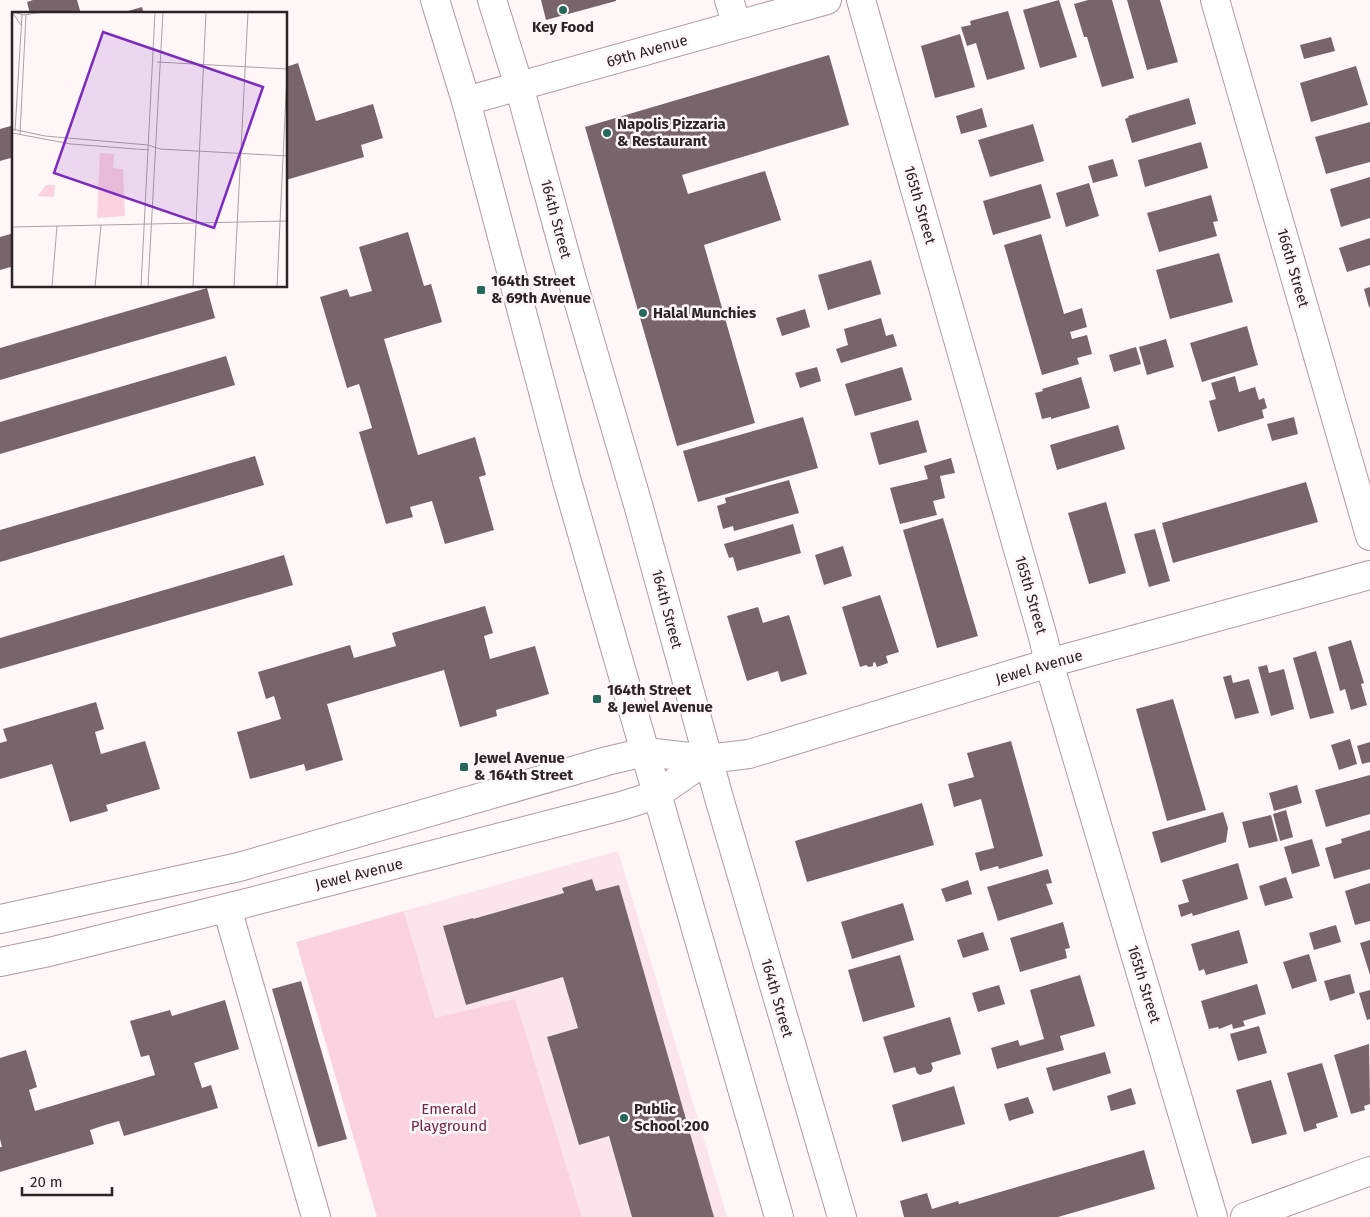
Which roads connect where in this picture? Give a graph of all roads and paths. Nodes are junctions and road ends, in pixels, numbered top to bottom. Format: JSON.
{"nodes":[{"id":1,"x":436,"y":0,"type":"edge"},
{"id":2,"x":492,"y":0,"type":"edge"},
{"id":3,"x":827,"y":0,"type":"edge"},
{"id":4,"x":861,"y":0,"type":"edge"},
{"id":5,"x":1215,"y":0,"type":"edge"},
{"id":6,"x":733,"y":13,"type":"edge"},
{"id":7,"x":519,"y":86,"type":"junction"},
{"id":8,"x":466,"y":101,"type":"junction"},
{"id":9,"x":1370,"y":536,"type":"edge"},
{"id":10,"x":1370,"y":575,"type":"edge"},
{"id":11,"x":1049,"y":663,"type":"junction"},
{"id":12,"x":645,"y":752,"type":"junction"},
{"id":13,"x":708,"y":759,"type":"junction"},
{"id":14,"x":656,"y":795,"type":"junction"},
{"id":15,"x":228,"y":908,"type":"junction"},
{"id":16,"x":0,"y":919,"type":"edge"},
{"id":17,"x":0,"y":962,"type":"edge"},
{"id":18,"x":1370,"y":1170,"type":"edge"},
{"id":19,"x":316,"y":1217,"type":"edge"},
{"id":20,"x":779,"y":1217,"type":"edge"},
{"id":21,"x":842,"y":1217,"type":"edge"},
{"id":22,"x":1214,"y":1217,"type":"edge"},
{"id":23,"x":1245,"y":1217,"type":"edge"}],
"edges":[{"from":1,"to":8,"type":"street"},
{"from":2,"to":7,"type":"street","name":"164th Street"},
{"from":3,"to":6,"type":"street","name":"69th Avenue"},
{"from":4,"to":11,"type":"street","name":"165th Street"},
{"from":5,"to":9,"type":"street","name":"166th Street"},
{"from":6,"to":7,"type":"street","name":"69th Avenue"},
{"from":7,"to":8,"type":"street","name":"69th Avenue"},
{"from":7,"to":13,"type":"street","name":"164th Street"},
{"from":8,"to":12,"type":"street"},
{"from":10,"to":11,"type":"street","name":"Jewel Avenue"},
{"from":11,"to":13,"type":"street","name":"Jewel Avenue"},
{"from":11,"to":22,"type":"street","name":"165th Street"},
{"from":12,"to":13,"type":"street","name":"Jewel Avenue"},
{"from":12,"to":14,"type":"street"},
{"from":12,"to":16,"type":"street","name":"Jewel Avenue"},
{"from":13,"to":14,"type":"street","name":"Jewel Avenue"},
{"from":13,"to":21,"type":"street","name":"164th Street"},
{"from":14,"to":15,"type":"street","name":"Jewel Avenue"},
{"from":14,"to":20,"type":"street"},
{"from":15,"to":17,"type":"street","name":"Jewel Avenue"},
{"from":15,"to":19,"type":"street"},
{"from":18,"to":23,"type":"street"}]}
